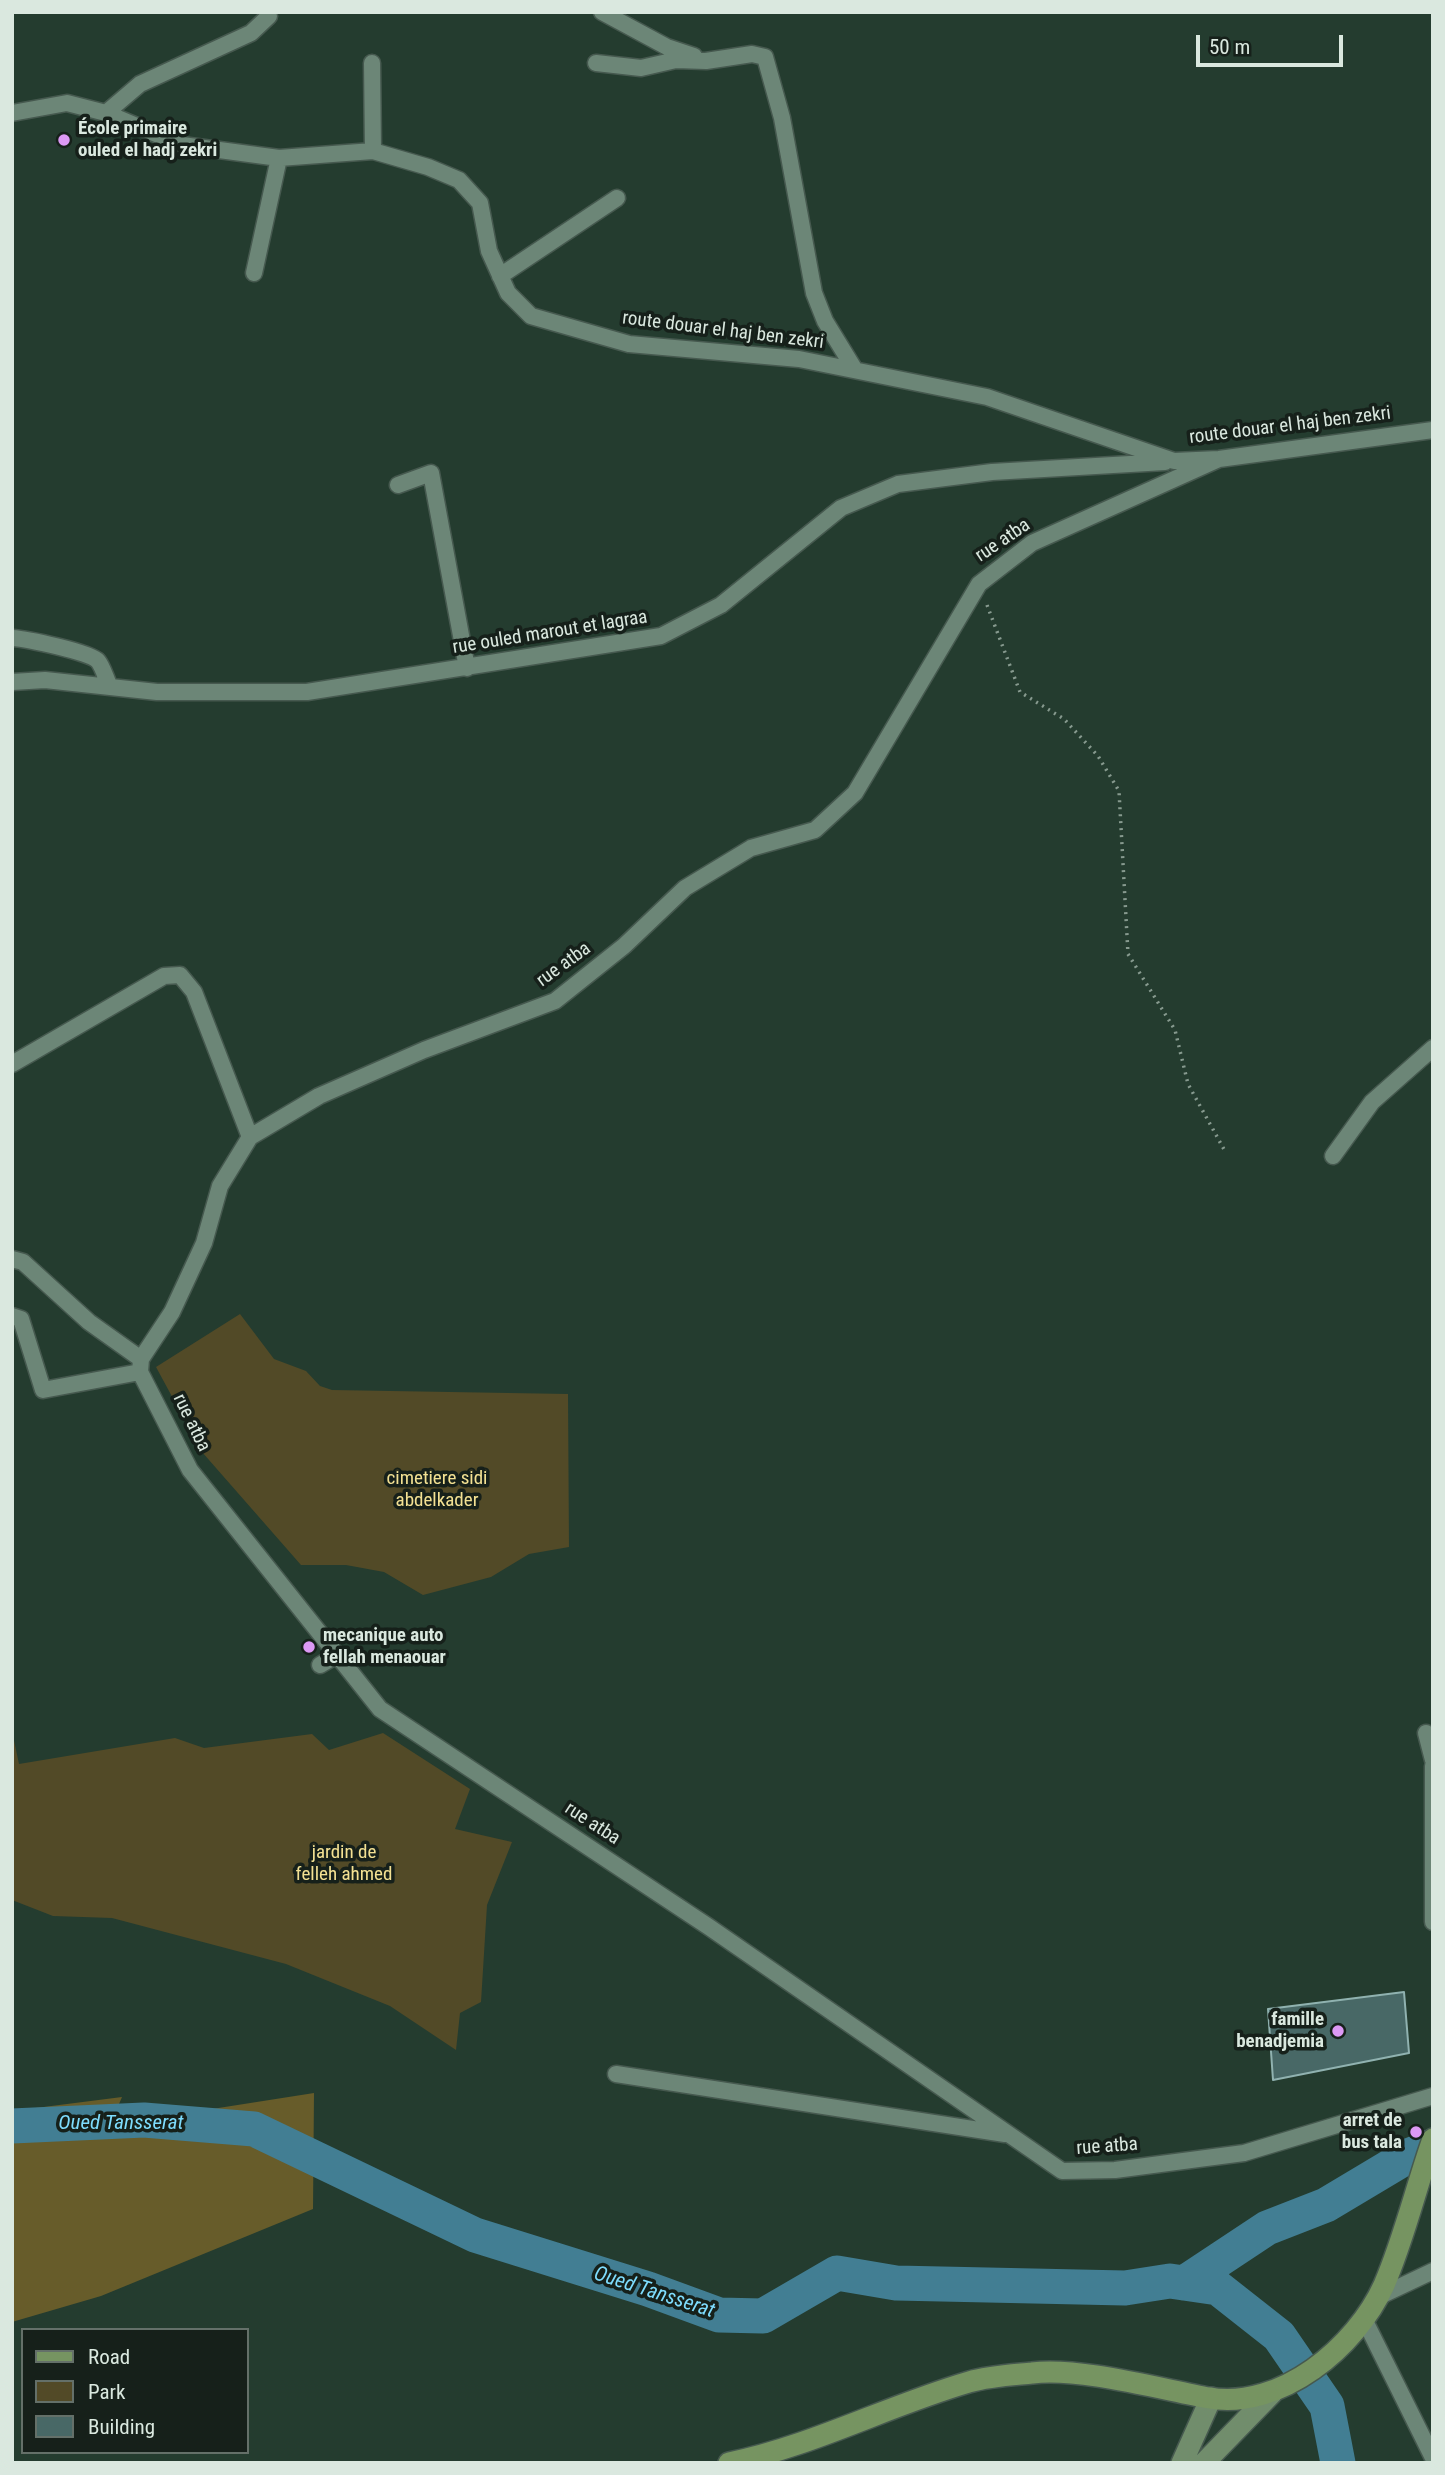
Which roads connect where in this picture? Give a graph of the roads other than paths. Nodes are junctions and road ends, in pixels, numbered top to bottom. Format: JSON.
{"nodes":[{"id":1,"x":602,"y":12,"type":"edge"},
{"id":2,"x":268,"y":16,"type":"dead end"},
{"id":3,"x":706,"y":61,"type":"junction"},
{"id":4,"x":372,"y":62,"type":"dead end"},
{"id":5,"x":596,"y":63,"type":"dead end"},
{"id":6,"x":12,"y":113,"type":"edge"},
{"id":7,"x":106,"y":113,"type":"junction"},
{"id":8,"x":373,"y":151,"type":"junction"},
{"id":9,"x":279,"y":158,"type":"junction"},
{"id":10,"x":617,"y":198,"type":"dead end"},
{"id":11,"x":254,"y":273,"type":"dead end"},
{"id":12,"x":500,"y":276,"type":"junction"},
{"id":13,"x":855,"y":370,"type":"junction"},
{"id":14,"x":1433,"y":430,"type":"edge"},
{"id":15,"x":1219,"y":458,"type":"junction"},
{"id":16,"x":1174,"y":461,"type":"junction"},
{"id":17,"x":398,"y":485,"type":"dead end"},
{"id":18,"x":12,"y":638,"type":"edge"},
{"id":19,"x":467,"y":668,"type":"junction"},
{"id":20,"x":12,"y":682,"type":"edge"},
{"id":21,"x":110,"y":687,"type":"junction"},
{"id":22,"x":1433,"y":1048,"type":"edge"},
{"id":23,"x":12,"y":1064,"type":"edge"},
{"id":24,"x":250,"y":1137,"type":"junction"},
{"id":25,"x":1333,"y":1156,"type":"dead end"},
{"id":26,"x":12,"y":1259,"type":"edge"},
{"id":27,"x":12,"y":1316,"type":"edge"},
{"id":28,"x":141,"y":1366,"type":"junction"},
{"id":29,"x":337,"y":1655,"type":"junction"},
{"id":30,"x":320,"y":1665,"type":"dead end"},
{"id":31,"x":1426,"y":1733,"type":"dead end"},
{"id":32,"x":1433,"y":1760,"type":"edge"},
{"id":33,"x":1433,"y":1766,"type":"edge"},
{"id":34,"x":1433,"y":1922,"type":"edge"},
{"id":35,"x":616,"y":2074,"type":"dead end"},
{"id":36,"x":1433,"y":2096,"type":"edge"},
{"id":37,"x":1010,"y":2135,"type":"junction"},
{"id":38,"x":1427,"y":2165,"type":"edge"},
{"id":39,"x":1433,"y":2271,"type":"edge"},
{"id":40,"x":1376,"y":2298,"type":"junction"},
{"id":41,"x":1364,"y":2319,"type":"junction"},
{"id":42,"x":1272,"y":2393,"type":"junction"},
{"id":43,"x":1211,"y":2398,"type":"junction"},
{"id":44,"x":1433,"y":2458,"type":"edge"},
{"id":45,"x":729,"y":2463,"type":"edge"},
{"id":46,"x":1182,"y":2463,"type":"edge"},
{"id":47,"x":1204,"y":2463,"type":"edge"}],
"edges":[{"from":1,"to":3,"type":"street"},
{"from":2,"to":7,"type":"street"},
{"from":3,"to":5,"type":"street"},
{"from":3,"to":13,"type":"street"},
{"from":4,"to":8,"type":"street"},
{"from":6,"to":7,"type":"street","name":"route douar el haj ben zekri"},
{"from":7,"to":9,"type":"street","name":"route douar el haj ben zekri"},
{"from":8,"to":9,"type":"street","name":"route douar el haj ben zekri"},
{"from":8,"to":12,"type":"street","name":"route douar el haj ben zekri"},
{"from":9,"to":11,"type":"street"},
{"from":10,"to":12,"type":"street"},
{"from":12,"to":13,"type":"street","name":"route douar el haj ben zekri"},
{"from":13,"to":16,"type":"street","name":"route douar el haj ben zekri"},
{"from":14,"to":15,"type":"street","name":"route douar el haj ben zekri"},
{"from":15,"to":16,"type":"street","name":"route douar el haj ben zekri"},
{"from":15,"to":24,"type":"street","name":"rue atba"},
{"from":16,"to":19,"type":"street","name":"rue ouled marout et lagraa"},
{"from":17,"to":19,"type":"street"},
{"from":18,"to":21,"type":"street"},
{"from":19,"to":21,"type":"street","name":"rue ouled marout et lagraa"},
{"from":20,"to":21,"type":"street","name":"rue ouled marout et lagraa"},
{"from":22,"to":25,"type":"street"},
{"from":23,"to":24,"type":"street"},
{"from":24,"to":28,"type":"street","name":"rue atba"},
{"from":26,"to":28,"type":"street"},
{"from":27,"to":28,"type":"street"},
{"from":28,"to":29,"type":"street","name":"rue atba"},
{"from":29,"to":30,"type":"street"},
{"from":29,"to":37,"type":"street","name":"rue atba"},
{"from":31,"to":32,"type":"street"},
{"from":33,"to":34,"type":"street"},
{"from":35,"to":37,"type":"street"},
{"from":36,"to":37,"type":"street","name":"rue atba"},
{"from":38,"to":40,"type":"main road"},
{"from":39,"to":40,"type":"street"},
{"from":40,"to":41,"type":"main road"},
{"from":41,"to":42,"type":"main road"},
{"from":41,"to":44,"type":"street"},
{"from":42,"to":43,"type":"main road"},
{"from":42,"to":47,"type":"street"},
{"from":43,"to":45,"type":"main road"},
{"from":43,"to":46,"type":"street"}]}
